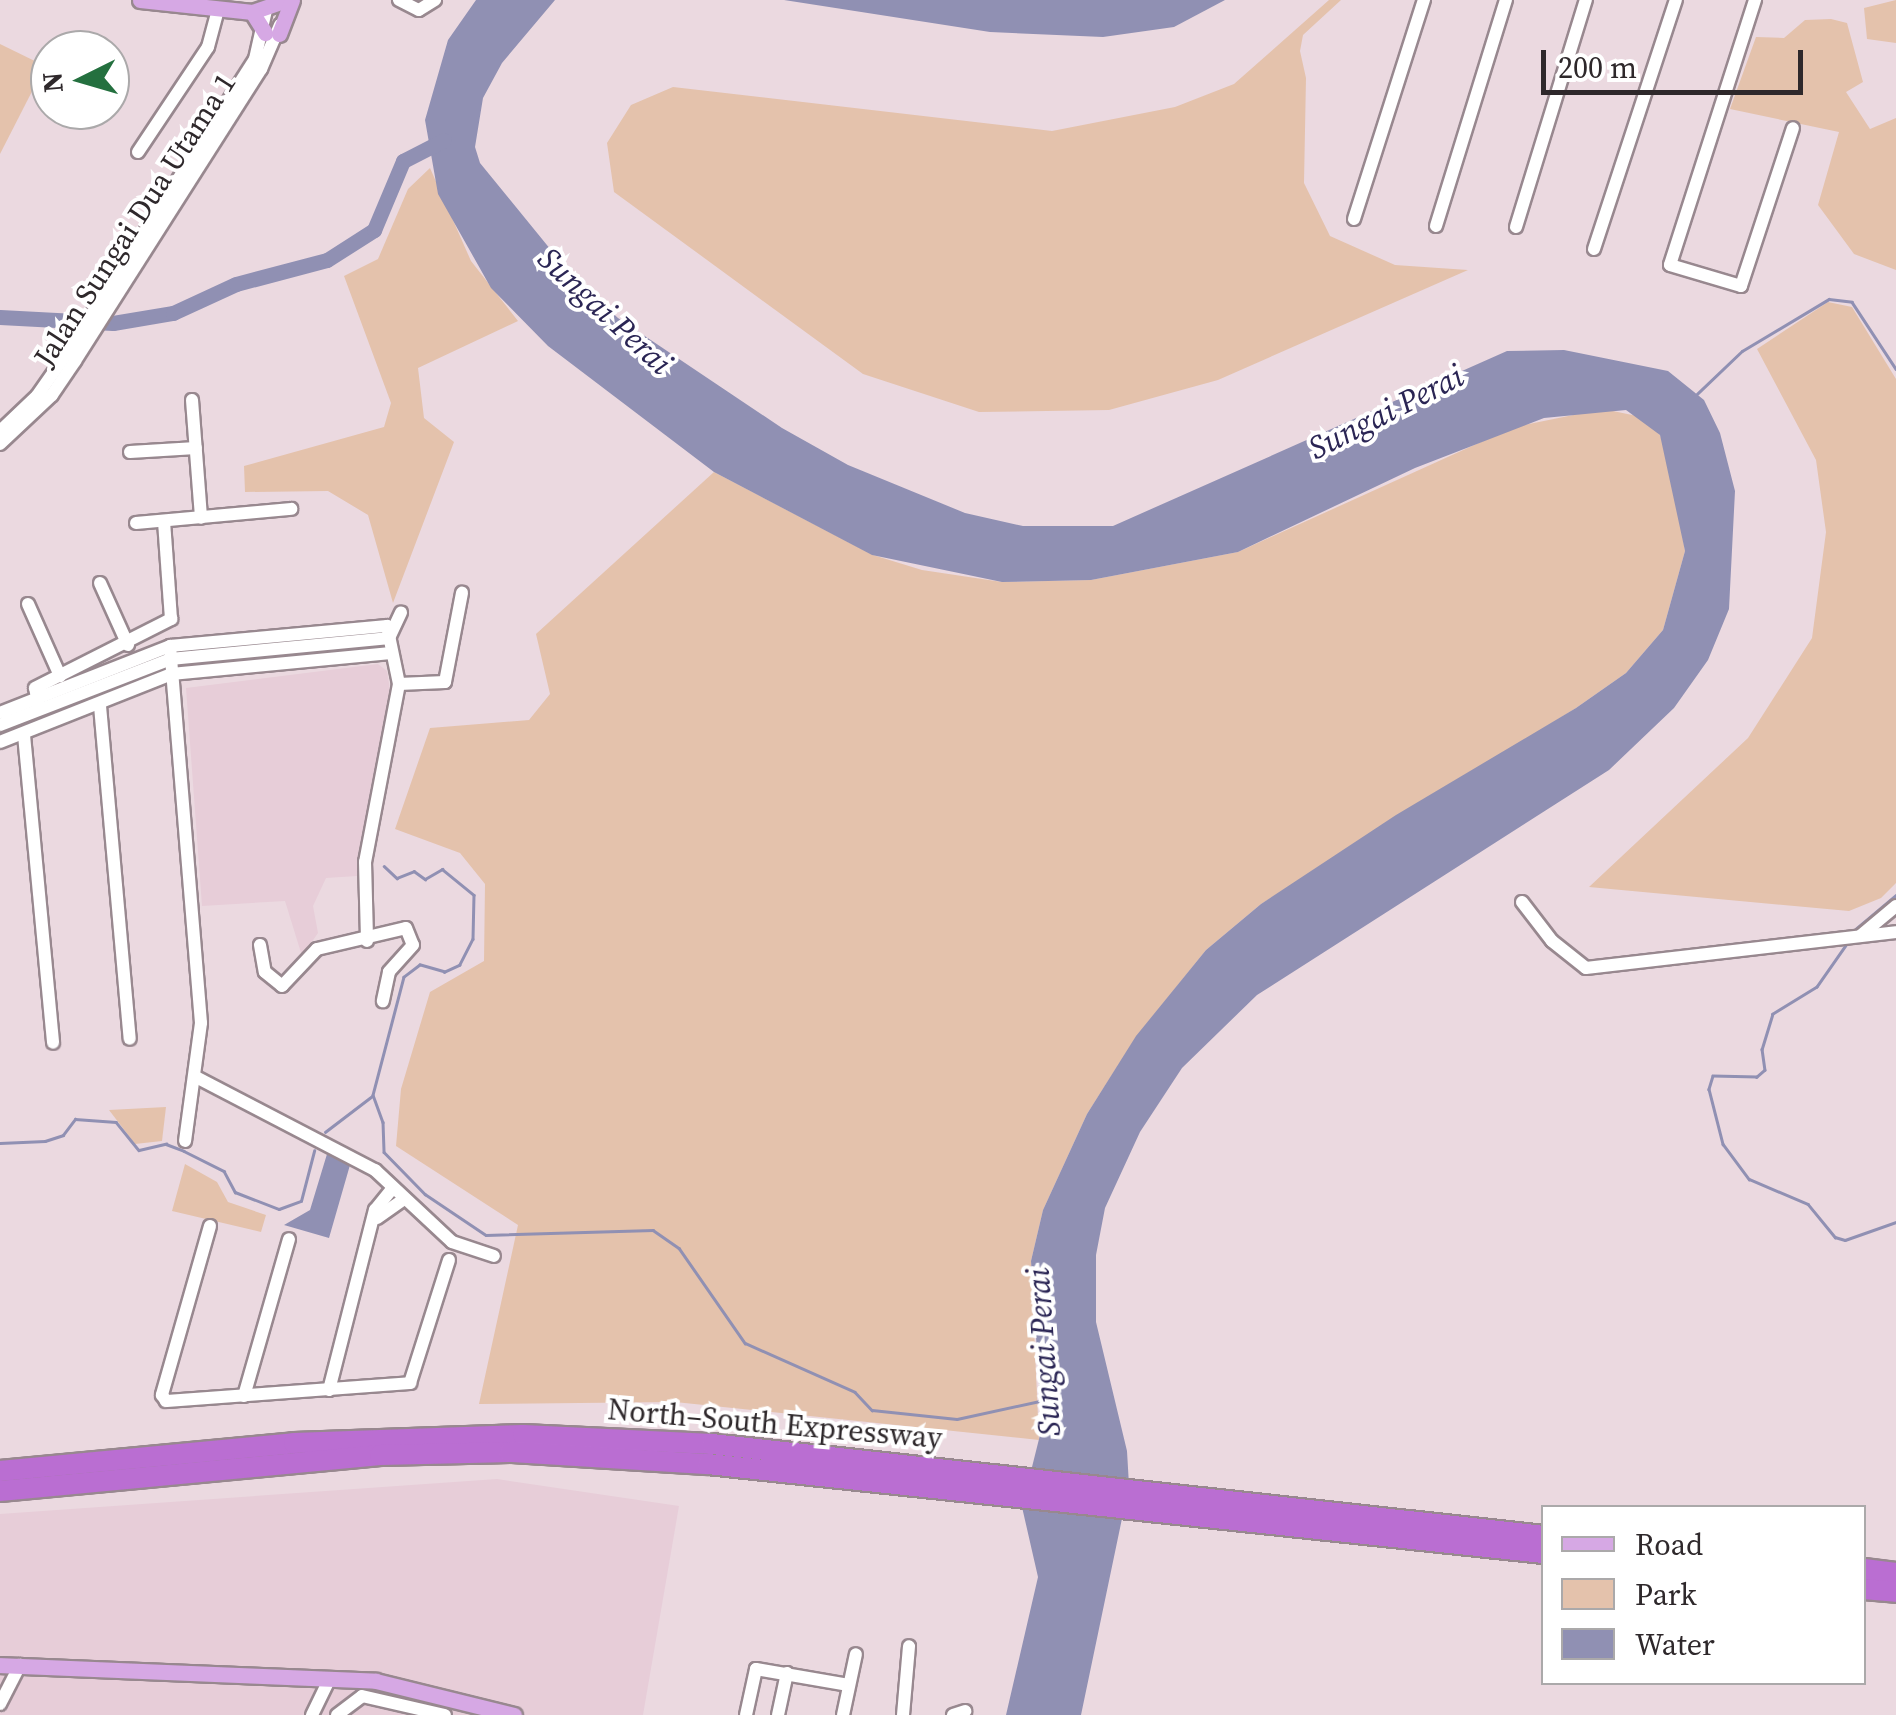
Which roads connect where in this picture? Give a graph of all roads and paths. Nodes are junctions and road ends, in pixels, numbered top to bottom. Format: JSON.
{"nodes":[{"id":1,"x":140,"y":0,"type":"edge"},
{"id":2,"x":399,"y":0,"type":"edge"},
{"id":3,"x":435,"y":0,"type":"edge"},
{"id":4,"x":1424,"y":0,"type":"edge"},
{"id":5,"x":1506,"y":0,"type":"edge"},
{"id":6,"x":1586,"y":0,"type":"edge"},
{"id":7,"x":1676,"y":0,"type":"edge"},
{"id":8,"x":1755,"y":0,"type":"edge"},
{"id":9,"x":196,"y":4,"type":"edge"},
{"id":10,"x":275,"y":5,"type":"edge"},
{"id":11,"x":218,"y":10,"type":"junction"},
{"id":12,"x":272,"y":34,"type":"junction"},
{"id":13,"x":1793,"y":128,"type":"dead end"},
{"id":14,"x":138,"y":152,"type":"dead end"},
{"id":15,"x":1354,"y":219,"type":"dead end"},
{"id":16,"x":1436,"y":226,"type":"dead end"},
{"id":17,"x":1516,"y":227,"type":"dead end"},
{"id":18,"x":1594,"y":249,"type":"dead end"},
{"id":19,"x":71,"y":357,"type":"junction"},
{"id":20,"x":192,"y":400,"type":"dead end"},
{"id":21,"x":0,"y":431,"type":"edge"},
{"id":22,"x":0,"y":444,"type":"edge"},
{"id":23,"x":196,"y":448,"type":"junction"},
{"id":24,"x":130,"y":452,"type":"dead end"},
{"id":25,"x":290,"y":510,"type":"dead end"},
{"id":26,"x":201,"y":518,"type":"junction"},
{"id":27,"x":164,"y":521,"type":"junction"},
{"id":28,"x":136,"y":523,"type":"dead end"},
{"id":29,"x":100,"y":584,"type":"dead end"},
{"id":30,"x":462,"y":593,"type":"dead end"},
{"id":31,"x":28,"y":604,"type":"dead end"},
{"id":32,"x":402,"y":612,"type":"dead end"},
{"id":33,"x":389,"y":638,"type":"junction"},
{"id":34,"x":128,"y":645,"type":"junction"},
{"id":35,"x":390,"y":653,"type":"junction"},
{"id":36,"x":171,"y":660,"type":"junction"},
{"id":37,"x":60,"y":676,"type":"junction"},
{"id":38,"x":399,"y":684,"type":"junction"},
{"id":39,"x":38,"y":702,"type":"junction"},
{"id":40,"x":100,"y":706,"type":"junction"},
{"id":41,"x":0,"y":713,"type":"edge"},
{"id":42,"x":0,"y":725,"type":"edge"},
{"id":43,"x":24,"y":735,"type":"junction"},
{"id":44,"x":0,"y":742,"type":"edge"},
{"id":45,"x":1522,"y":902,"type":"dead end"},
{"id":46,"x":1896,"y":906,"type":"edge"},
{"id":47,"x":1896,"y":932,"type":"edge"},
{"id":48,"x":1853,"y":937,"type":"junction"},
{"id":49,"x":367,"y":941,"type":"junction"},
{"id":50,"x":260,"y":945,"type":"dead end"},
{"id":51,"x":383,"y":1001,"type":"dead end"},
{"id":52,"x":130,"y":1039,"type":"dead end"},
{"id":53,"x":52,"y":1044,"type":"dead end"},
{"id":54,"x":196,"y":1077,"type":"junction"},
{"id":55,"x":185,"y":1141,"type":"dead end"},
{"id":56,"x":392,"y":1189,"type":"junction"},
{"id":57,"x":403,"y":1200,"type":"junction"},
{"id":58,"x":377,"y":1218,"type":"junction"},
{"id":59,"x":210,"y":1226,"type":"dead end"},
{"id":60,"x":289,"y":1239,"type":"dead end"},
{"id":61,"x":494,"y":1256,"type":"dead end"},
{"id":62,"x":449,"y":1260,"type":"dead end"},
{"id":63,"x":329,"y":1390,"type":"junction"},
{"id":64,"x":244,"y":1396,"type":"junction"},
{"id":65,"x":0,"y":1472,"type":"edge"},
{"id":66,"x":970,"y":1481,"type":"junction"},
{"id":67,"x":0,"y":1491,"type":"edge"},
{"id":68,"x":1198,"y":1506,"type":"junction"},
{"id":69,"x":1541,"y":1536,"type":"edge"},
{"id":70,"x":1541,"y":1552,"type":"edge"},
{"id":71,"x":1866,"y":1557,"type":"edge"},
{"id":72,"x":1896,"y":1560,"type":"edge"},
{"id":73,"x":1866,"y":1569,"type":"edge"},
{"id":74,"x":1896,"y":1573,"type":"edge"},
{"id":75,"x":1866,"y":1588,"type":"edge"},
{"id":76,"x":1896,"y":1592,"type":"edge"},
{"id":77,"x":908,"y":1646,"type":"dead end"},
{"id":78,"x":856,"y":1654,"type":"dead end"},
{"id":79,"x":0,"y":1665,"type":"edge"},
{"id":80,"x":20,"y":1665,"type":"junction"},
{"id":81,"x":787,"y":1673,"type":"junction"},
{"id":82,"x":330,"y":1678,"type":"junction"},
{"id":83,"x":849,"y":1685,"type":"junction"},
{"id":84,"x":0,"y":1704,"type":"edge"},
{"id":85,"x":312,"y":1715,"type":"edge"},
{"id":86,"x":336,"y":1715,"type":"edge"},
{"id":87,"x":445,"y":1715,"type":"edge"},
{"id":88,"x":514,"y":1715,"type":"edge"},
{"id":89,"x":746,"y":1715,"type":"edge"},
{"id":90,"x":778,"y":1715,"type":"edge"},
{"id":91,"x":842,"y":1715,"type":"edge"},
{"id":92,"x":902,"y":1715,"type":"edge"}],
"edges":[{"from":1,"to":9,"type":"main road"},
{"from":2,"to":3,"type":"street"},
{"from":4,"to":15,"type":"street"},
{"from":5,"to":16,"type":"street"},
{"from":6,"to":17,"type":"street"},
{"from":7,"to":18,"type":"street"},
{"from":8,"to":13,"type":"street"},
{"from":9,"to":11,"type":"main road"},
{"from":10,"to":11,"type":"main road"},
{"from":10,"to":12,"type":"main road"},
{"from":10,"to":12,"type":"main road"},
{"from":11,"to":14,"type":"street"},
{"from":12,"to":19,"type":"street","name":"Jalan Sungai Dua Utama 1"},
{"from":19,"to":21,"type":"street","name":"Jalan Sungai Dua Utama 1"},
{"from":19,"to":22,"type":"street","name":"Jalan Sungai Dua Utama 1"},
{"from":20,"to":23,"type":"street"},
{"from":23,"to":24,"type":"street"},
{"from":23,"to":26,"type":"street"},
{"from":25,"to":26,"type":"street"},
{"from":26,"to":27,"type":"street"},
{"from":27,"to":28,"type":"street"},
{"from":27,"to":34,"type":"street"},
{"from":29,"to":34,"type":"street"},
{"from":30,"to":38,"type":"street"},
{"from":31,"to":37,"type":"street"},
{"from":32,"to":33,"type":"street"},
{"from":33,"to":35,"type":"street"},
{"from":33,"to":36,"type":"street"},
{"from":34,"to":37,"type":"street"},
{"from":35,"to":36,"type":"street"},
{"from":35,"to":38,"type":"street"},
{"from":36,"to":39,"type":"street"},
{"from":36,"to":40,"type":"street"},
{"from":36,"to":42,"type":"street"},
{"from":36,"to":54,"type":"street"},
{"from":37,"to":39,"type":"street"},
{"from":38,"to":49,"type":"street"},
{"from":39,"to":41,"type":"street"},
{"from":40,"to":43,"type":"street"},
{"from":40,"to":52,"type":"street"},
{"from":43,"to":44,"type":"street"},
{"from":43,"to":53,"type":"street"},
{"from":45,"to":48,"type":"street"},
{"from":46,"to":48,"type":"street"},
{"from":47,"to":48,"type":"street"},
{"from":49,"to":50,"type":"street"},
{"from":49,"to":51,"type":"street"},
{"from":54,"to":55,"type":"street"},
{"from":54,"to":56,"type":"street"},
{"from":56,"to":57,"type":"street"},
{"from":56,"to":58,"type":"street"},
{"from":57,"to":58,"type":"street"},
{"from":57,"to":61,"type":"street"},
{"from":58,"to":63,"type":"street"},
{"from":59,"to":64,"type":"street"},
{"from":60,"to":64,"type":"street"},
{"from":62,"to":63,"type":"street"},
{"from":63,"to":64,"type":"street"},
{"from":65,"to":66,"type":"highway","name":"North–South Expressway"},
{"from":66,"to":67,"type":"highway","name":"North–South Expressway"},
{"from":66,"to":68,"type":"highway","name":"North–South Expressway"},
{"from":68,"to":69,"type":"highway","name":"North–South Expressway"},
{"from":68,"to":70,"type":"highway","name":"North–South Expressway"},
{"from":71,"to":72,"type":"highway"},
{"from":73,"to":74,"type":"highway"},
{"from":75,"to":76,"type":"highway"},
{"from":77,"to":92,"type":"street"},
{"from":78,"to":83,"type":"street"},
{"from":79,"to":80,"type":"main road"},
{"from":80,"to":82,"type":"main road"},
{"from":80,"to":84,"type":"street"},
{"from":81,"to":83,"type":"street"},
{"from":81,"to":89,"type":"street"},
{"from":81,"to":90,"type":"street"},
{"from":82,"to":85,"type":"street"},
{"from":82,"to":88,"type":"main road"},
{"from":83,"to":91,"type":"street"},
{"from":86,"to":87,"type":"street"}]}
